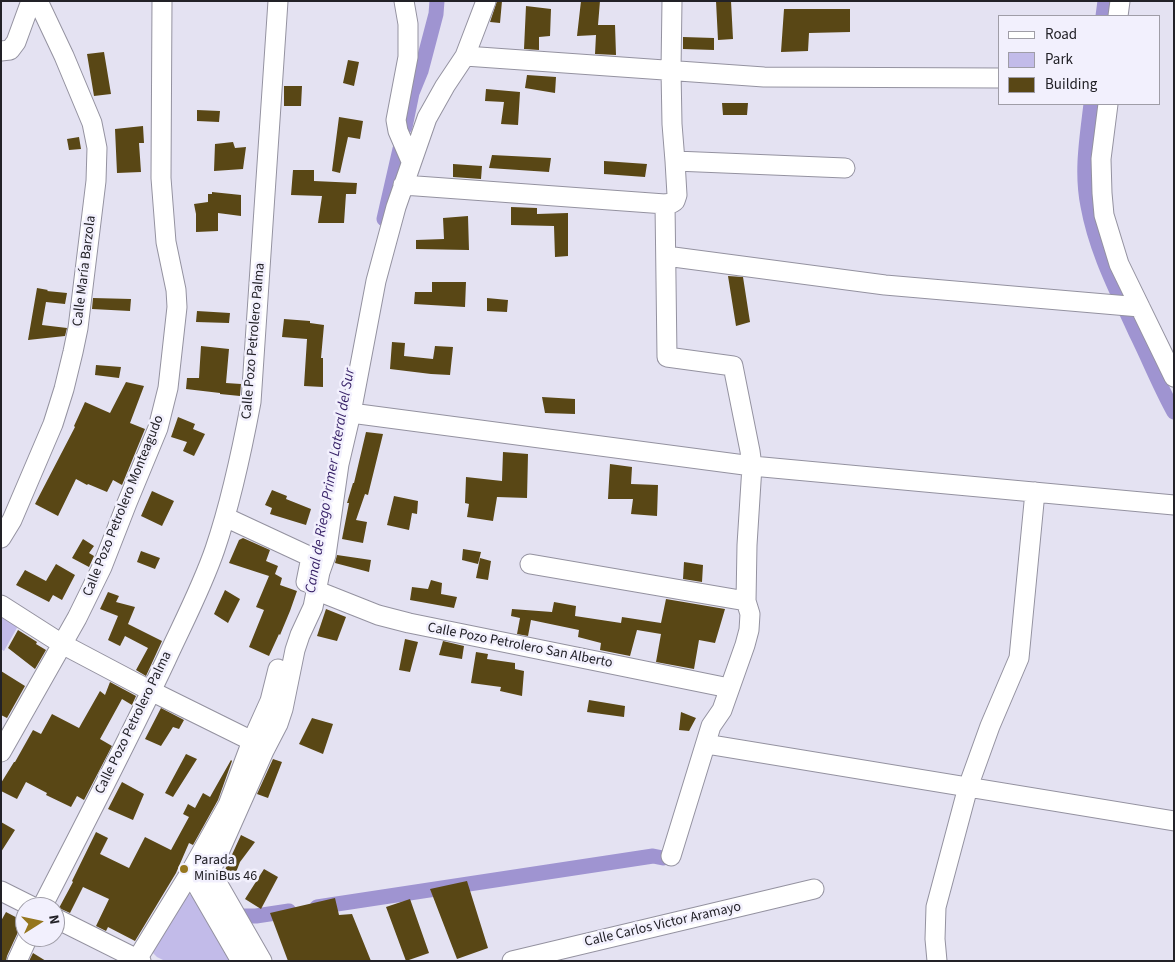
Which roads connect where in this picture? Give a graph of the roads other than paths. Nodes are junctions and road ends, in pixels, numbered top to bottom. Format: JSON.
{"nodes":[{"id":1,"x":31,"y":1,"type":"edge"},
{"id":2,"x":38,"y":1,"type":"edge"},
{"id":3,"x":162,"y":1,"type":"edge"},
{"id":4,"x":278,"y":1,"type":"edge"},
{"id":5,"x":404,"y":1,"type":"edge"},
{"id":6,"x":486,"y":1,"type":"edge"},
{"id":7,"x":672,"y":1,"type":"edge"},
{"id":8,"x":1120,"y":1,"type":"edge"},
{"id":9,"x":1118,"y":15,"type":"edge"},
{"id":10,"x":1,"y":51,"type":"edge"},
{"id":11,"x":465,"y":56,"type":"junction"},
{"id":12,"x":671,"y":70,"type":"junction"},
{"id":13,"x":998,"y":78,"type":"edge"},
{"id":14,"x":1108,"y":105,"type":"edge"},
{"id":15,"x":675,"y":161,"type":"junction"},
{"id":16,"x":411,"y":162,"type":"junction"},
{"id":17,"x":845,"y":168,"type":"dead end"},
{"id":18,"x":403,"y":185,"type":"junction"},
{"id":19,"x":665,"y":204,"type":"junction"},
{"id":20,"x":666,"y":256,"type":"junction"},
{"id":21,"x":1140,"y":307,"type":"junction"},
{"id":22,"x":1174,"y":376,"type":"edge"},
{"id":23,"x":351,"y":413,"type":"junction"},
{"id":24,"x":752,"y":466,"type":"junction"},
{"id":25,"x":1035,"y":492,"type":"junction"},
{"id":26,"x":1174,"y":505,"type":"edge"},
{"id":27,"x":225,"y":517,"type":"junction"},
{"id":28,"x":1,"y":538,"type":"edge"},
{"id":29,"x":530,"y":564,"type":"dead end"},
{"id":30,"x":316,"y":590,"type":"junction"},
{"id":31,"x":746,"y":601,"type":"junction"},
{"id":32,"x":1,"y":605,"type":"edge"},
{"id":33,"x":62,"y":644,"type":"junction"},
{"id":34,"x":729,"y":688,"type":"junction"},
{"id":35,"x":151,"y":691,"type":"junction"},
{"id":36,"x":261,"y":741,"type":"junction"},
{"id":37,"x":706,"y":744,"type":"junction"},
{"id":38,"x":1,"y":752,"type":"edge"},
{"id":39,"x":968,"y":786,"type":"junction"},
{"id":40,"x":1174,"y":821,"type":"edge"},
{"id":41,"x":671,"y":856,"type":"dead end"},
{"id":42,"x":190,"y":873,"type":"junction"},
{"id":43,"x":814,"y":889,"type":"dead end"},
{"id":44,"x":1,"y":891,"type":"edge"},
{"id":45,"x":47,"y":897,"type":"edge"},
{"id":46,"x":15,"y":898,"type":"edge"},
{"id":47,"x":65,"y":923,"type":"edge"},
{"id":48,"x":23,"y":947,"type":"edge"},
{"id":49,"x":138,"y":960,"type":"edge"},
{"id":50,"x":17,"y":961,"type":"edge"},
{"id":51,"x":241,"y":961,"type":"edge"},
{"id":52,"x":262,"y":961,"type":"edge"},
{"id":53,"x":512,"y":961,"type":"edge"},
{"id":54,"x":937,"y":961,"type":"edge"}],
"edges":[{"from":1,"to":10,"type":"street"},
{"from":2,"to":28,"type":"street","name":"Calle María Barzola"},
{"from":3,"to":33,"type":"street","name":"Calle Pozo Petrolero Monteagudo"},
{"from":4,"to":27,"type":"street","name":"Calle Pozo Petrolero Palma"},
{"from":5,"to":16,"type":"street"},
{"from":6,"to":11,"type":"street"},
{"from":7,"to":12,"type":"street"},
{"from":8,"to":9,"type":"street"},
{"from":11,"to":12,"type":"street"},
{"from":11,"to":16,"type":"street"},
{"from":12,"to":13,"type":"street"},
{"from":12,"to":15,"type":"street"},
{"from":14,"to":21,"type":"street"},
{"from":15,"to":17,"type":"street"},
{"from":15,"to":19,"type":"street"},
{"from":16,"to":18,"type":"street"},
{"from":18,"to":19,"type":"street"},
{"from":18,"to":23,"type":"street"},
{"from":19,"to":20,"type":"street"},
{"from":20,"to":21,"type":"street"},
{"from":20,"to":24,"type":"street"},
{"from":21,"to":22,"type":"street"},
{"from":23,"to":24,"type":"street"},
{"from":23,"to":30,"type":"street"},
{"from":24,"to":25,"type":"street"},
{"from":24,"to":31,"type":"street"},
{"from":25,"to":26,"type":"street"},
{"from":25,"to":39,"type":"street"},
{"from":27,"to":35,"type":"street","name":"Calle Pozo Petrolero Palma"},
{"from":27,"to":36,"type":"street"},
{"from":29,"to":31,"type":"street"},
{"from":30,"to":34,"type":"street","name":"Calle Pozo Petrolero San Alberto"},
{"from":30,"to":36,"type":"street"},
{"from":31,"to":34,"type":"street"},
{"from":32,"to":33,"type":"street"},
{"from":33,"to":35,"type":"street"},
{"from":33,"to":38,"type":"street","name":"Calle Pozo Petrolero Monteagudo"},
{"from":34,"to":37,"type":"street"},
{"from":35,"to":36,"type":"street"},
{"from":35,"to":45,"type":"street","name":"Calle Pozo Petrolero Palma"},
{"from":36,"to":42,"type":"street"},
{"from":36,"to":52,"type":"street"},
{"from":37,"to":39,"type":"street"},
{"from":37,"to":41,"type":"street"},
{"from":39,"to":40,"type":"street"},
{"from":39,"to":54,"type":"street"},
{"from":42,"to":49,"type":"street"},
{"from":42,"to":51,"type":"street"},
{"from":43,"to":53,"type":"street","name":"Calle Carlos Victor Aramayo"},
{"from":44,"to":46,"type":"street"},
{"from":47,"to":49,"type":"street"},
{"from":48,"to":50,"type":"street"}]}
